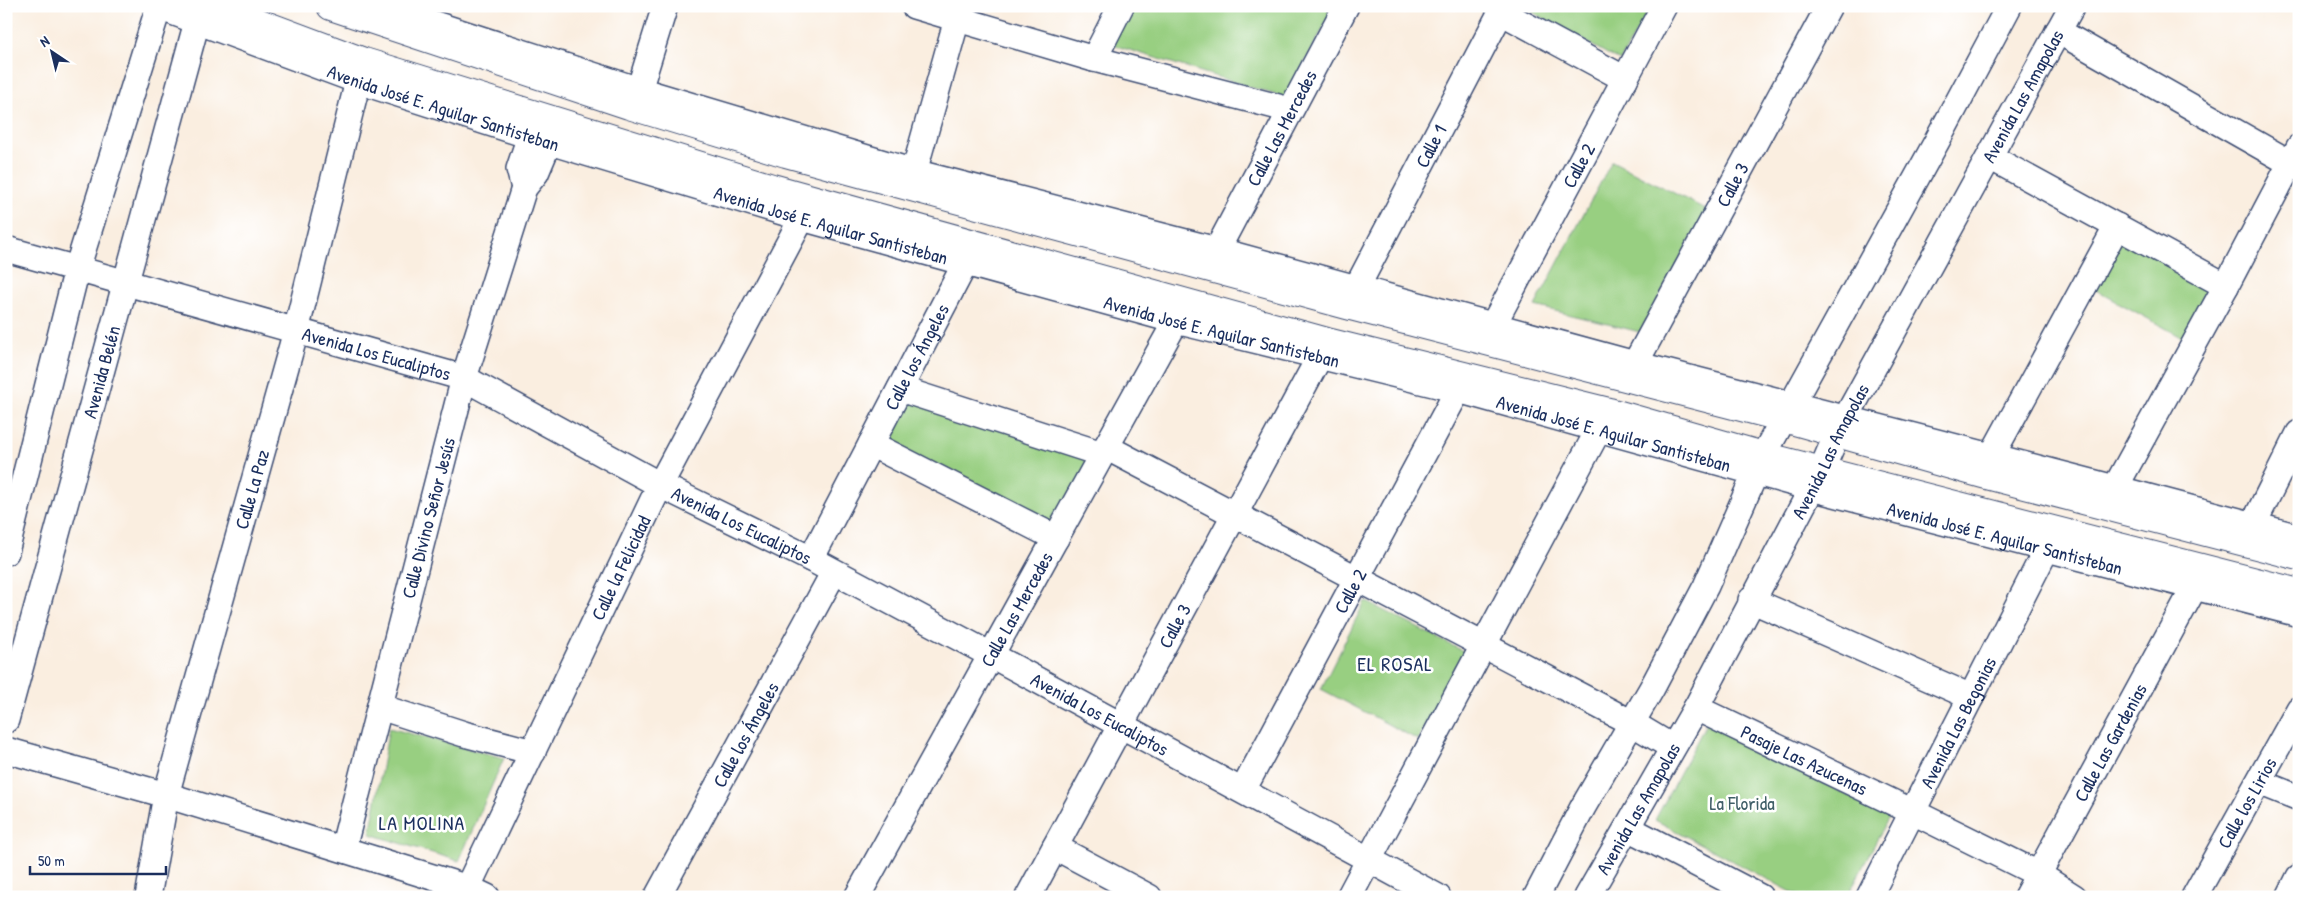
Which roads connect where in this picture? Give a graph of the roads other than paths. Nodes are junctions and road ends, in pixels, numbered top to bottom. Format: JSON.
{"nodes":[{"id":1,"x":331,"y":6,"type":"edge"},
{"id":2,"x":379,"y":6,"type":"edge"},
{"id":3,"x":665,"y":6,"type":"edge"},
{"id":4,"x":914,"y":6,"type":"edge"},
{"id":5,"x":1121,"y":6,"type":"edge"},
{"id":6,"x":1346,"y":6,"type":"edge"},
{"id":7,"x":1664,"y":6,"type":"edge"},
{"id":8,"x":1829,"y":6,"type":"edge"},
{"id":9,"x":2009,"y":6,"type":"edge"},
{"id":10,"x":2072,"y":6,"type":"edge"},
{"id":11,"x":158,"y":7,"type":"edge"},
{"id":12,"x":1502,"y":9,"type":"edge"},
{"id":13,"x":204,"y":12,"type":"edge"},
{"id":14,"x":960,"y":13,"type":"edge"},
{"id":15,"x":2058,"y":31,"type":"junction"},
{"id":16,"x":1094,"y":59,"type":"junction"},
{"id":17,"x":1625,"y":80,"type":"junction"},
{"id":18,"x":358,"y":81,"type":"junction"},
{"id":19,"x":639,"y":90,"type":"junction"},
{"id":20,"x":1290,"y":110,"type":"junction"},
{"id":21,"x":539,"y":139,"type":"junction"},
{"id":22,"x":1990,"y":157,"type":"junction"},
{"id":23,"x":2296,"y":159,"type":"edge"},
{"id":24,"x":914,"y":172,"type":"junction"},
{"id":25,"x":802,"y":218,"type":"junction"},
{"id":26,"x":2118,"y":226,"type":"junction"},
{"id":27,"x":6,"y":249,"type":"edge"},
{"id":28,"x":1217,"y":250,"type":"junction"},
{"id":29,"x":966,"y":262,"type":"junction"},
{"id":30,"x":77,"y":269,"type":"junction"},
{"id":31,"x":126,"y":283,"type":"junction"},
{"id":32,"x":2226,"y":286,"type":"junction"},
{"id":33,"x":1357,"y":287,"type":"junction"},
{"id":34,"x":1176,"y":321,"type":"junction"},
{"id":35,"x":1493,"y":325,"type":"junction"},
{"id":36,"x":296,"y":331,"type":"junction"},
{"id":37,"x":1320,"y":356,"type":"junction"},
{"id":38,"x":1634,"y":364,"type":"junction"},
{"id":39,"x":464,"y":378,"type":"junction"},
{"id":40,"x":900,"y":389,"type":"junction"},
{"id":41,"x":1458,"y":390,"type":"junction"},
{"id":42,"x":1788,"y":411,"type":"junction"},
{"id":43,"x":1842,"y":426,"type":"junction"},
{"id":44,"x":1599,"y":430,"type":"junction"},
{"id":45,"x":2299,"y":433,"type":"edge"},
{"id":46,"x":871,"y":444,"type":"junction"},
{"id":47,"x":1104,"y":450,"type":"junction"},
{"id":48,"x":1991,"y":457,"type":"junction"},
{"id":49,"x":1760,"y":464,"type":"junction"},
{"id":50,"x":1816,"y":479,"type":"junction"},
{"id":51,"x":660,"y":485,"type":"junction"},
{"id":52,"x":2115,"y":488,"type":"junction"},
{"id":53,"x":1234,"y":514,"type":"junction"},
{"id":54,"x":2253,"y":525,"type":"junction"},
{"id":55,"x":2299,"y":537,"type":"edge"},
{"id":56,"x":1056,"y":538,"type":"junction"},
{"id":57,"x":2047,"y":548,"type":"junction"},
{"id":58,"x":6,"y":552,"type":"edge"},
{"id":59,"x":2299,"y":556,"type":"edge"},
{"id":60,"x":811,"y":559,"type":"junction"},
{"id":61,"x":834,"y":572,"type":"junction"},
{"id":62,"x":1357,"y":578,"type":"junction"},
{"id":63,"x":2194,"y":588,"type":"junction"},
{"id":64,"x":2299,"y":592,"type":"edge"},
{"id":65,"x":1751,"y":600,"type":"junction"},
{"id":66,"x":2299,"y":614,"type":"edge"},
{"id":67,"x":1484,"y":645,"type":"junction"},
{"id":68,"x":991,"y":655,"type":"junction"},
{"id":69,"x":1971,"y":697,"type":"junction"},
{"id":70,"x":380,"y":707,"type":"junction"},
{"id":71,"x":1696,"y":708,"type":"junction"},
{"id":72,"x":2299,"y":709,"type":"edge"},
{"id":73,"x":6,"y":720,"type":"edge"},
{"id":74,"x":1632,"y":723,"type":"junction"},
{"id":75,"x":1120,"y":724,"type":"junction"},
{"id":76,"x":1672,"y":747,"type":"junction"},
{"id":77,"x":6,"y":750,"type":"edge"},
{"id":78,"x":533,"y":752,"type":"junction"},
{"id":79,"x":2259,"y":782,"type":"junction"},
{"id":80,"x":1243,"y":790,"type":"junction"},
{"id":81,"x":166,"y":795,"type":"junction"},
{"id":82,"x":2299,"y":798,"type":"edge"},
{"id":83,"x":1913,"y":812,"type":"junction"},
{"id":84,"x":1628,"y":828,"type":"junction"},
{"id":85,"x":1055,"y":847,"type":"junction"},
{"id":86,"x":343,"y":849,"type":"junction"},
{"id":87,"x":1370,"y":859,"type":"junction"},
{"id":88,"x":2038,"y":874,"type":"junction"},
{"id":89,"x":2299,"y":876,"type":"edge"},
{"id":90,"x":473,"y":894,"type":"edge"},
{"id":91,"x":148,"y":897,"type":"edge"},
{"id":92,"x":657,"y":897,"type":"edge"},
{"id":93,"x":857,"y":897,"type":"edge"},
{"id":94,"x":1028,"y":897,"type":"edge"},
{"id":95,"x":1149,"y":897,"type":"edge"},
{"id":96,"x":1349,"y":897,"type":"edge"},
{"id":97,"x":1438,"y":897,"type":"edge"},
{"id":98,"x":1536,"y":897,"type":"edge"},
{"id":99,"x":1587,"y":897,"type":"edge"},
{"id":100,"x":1760,"y":897,"type":"edge"},
{"id":101,"x":1869,"y":897,"type":"edge"},
{"id":102,"x":2026,"y":897,"type":"edge"},
{"id":103,"x":2074,"y":897,"type":"edge"},
{"id":104,"x":2194,"y":897,"type":"edge"},
{"id":105,"x":2289,"y":897,"type":"edge"}],
"edges":[{"from":1,"to":42,"type":"main road"},
{"from":2,"to":19,"type":"street"},
{"from":3,"to":19,"type":"street"},
{"from":4,"to":14,"type":"street"},
{"from":5,"to":16,"type":"street"},
{"from":6,"to":20,"type":"street","name":"Calle Las Mercedes"},
{"from":7,"to":17,"type":"street","name":"Calle 2"},
{"from":8,"to":38,"type":"street","name":"Calle 3"},
{"from":9,"to":42,"type":"street"},
{"from":10,"to":15,"type":"street","name":"Avenida Las Amapolas"},
{"from":11,"to":13,"type":"street","name":"Avenida José E. Aguilar Santisteban"},
{"from":11,"to":30,"type":"street"},
{"from":12,"to":17,"type":"street"},
{"from":12,"to":33,"type":"street","name":"Calle 1"},
{"from":13,"to":18,"type":"street","name":"Avenida José E. Aguilar Santisteban"},
{"from":13,"to":31,"type":"street","name":"Avenida Belén"},
{"from":13,"to":49,"type":"main road","name":"Avenida José E. Aguilar Santisteban"},
{"from":14,"to":16,"type":"street"},
{"from":14,"to":24,"type":"street"},
{"from":15,"to":22,"type":"street","name":"Avenida Las Amapolas"},
{"from":15,"to":23,"type":"street"},
{"from":16,"to":20,"type":"street"},
{"from":17,"to":35,"type":"street","name":"Calle 2"},
{"from":18,"to":21,"type":"street","name":"Avenida José E. Aguilar Santisteban"},
{"from":18,"to":36,"type":"street","name":"Calle La Paz"},
{"from":19,"to":24,"type":"street"},
{"from":20,"to":28,"type":"street","name":"Calle Las Mercedes"},
{"from":21,"to":25,"type":"street","name":"Avenida José E. Aguilar Santisteban"},
{"from":21,"to":39,"type":"street","name":"Calle Divino Señor Jesús"},
{"from":22,"to":26,"type":"street"},
{"from":22,"to":43,"type":"street","name":"Avenida Las Amapolas"},
{"from":23,"to":32,"type":"street"},
{"from":24,"to":28,"type":"street"},
{"from":25,"to":29,"type":"street","name":"Avenida José E. Aguilar Santisteban"},
{"from":25,"to":51,"type":"street","name":"Calle la Felicidad"},
{"from":26,"to":32,"type":"street"},
{"from":26,"to":48,"type":"street"},
{"from":27,"to":30,"type":"street","name":"Avenida Los Eucaliptos"},
{"from":28,"to":33,"type":"street"},
{"from":29,"to":34,"type":"street","name":"Avenida José E. Aguilar Santisteban"},
{"from":29,"to":40,"type":"street","name":"Calle los Ángeles"},
{"from":30,"to":31,"type":"street","name":"Avenida Los Eucaliptos"},
{"from":30,"to":58,"type":"street"},
{"from":31,"to":36,"type":"street","name":"Avenida Los Eucaliptos"},
{"from":31,"to":73,"type":"street","name":"Avenida Belén"},
{"from":32,"to":52,"type":"street"},
{"from":33,"to":35,"type":"street"},
{"from":34,"to":37,"type":"street","name":"Avenida José E. Aguilar Santisteban"},
{"from":34,"to":47,"type":"street","name":"Calle Las Mercedes"},
{"from":35,"to":38,"type":"street"},
{"from":36,"to":39,"type":"street","name":"Avenida Los Eucaliptos"},
{"from":36,"to":81,"type":"street","name":"Calle La Paz"},
{"from":37,"to":41,"type":"street","name":"Avenida José E. Aguilar Santisteban"},
{"from":37,"to":53,"type":"street","name":"Calle 3"},
{"from":38,"to":42,"type":"street"},
{"from":39,"to":51,"type":"street","name":"Avenida Los Eucaliptos"},
{"from":39,"to":70,"type":"street","name":"Calle Divino Señor Jesús"},
{"from":40,"to":46,"type":"street","name":"Calle los Ángeles"},
{"from":40,"to":47,"type":"street"},
{"from":41,"to":44,"type":"street","name":"Avenida José E. Aguilar Santisteban"},
{"from":41,"to":62,"type":"street","name":"Calle 2"},
{"from":42,"to":43,"type":"main road"},
{"from":42,"to":49,"type":"street"},
{"from":43,"to":48,"type":"street"},
{"from":43,"to":50,"type":"street","name":"Avenida Las Amapolas"},
{"from":43,"to":59,"type":"main road"},
{"from":44,"to":49,"type":"street","name":"Avenida José E. Aguilar Santisteban"},
{"from":44,"to":67,"type":"street"},
{"from":45,"to":54,"type":"street"},
{"from":46,"to":56,"type":"street"},
{"from":46,"to":60,"type":"street","name":"Calle los Ángeles"},
{"from":47,"to":53,"type":"street"},
{"from":47,"to":56,"type":"street","name":"Calle Las Mercedes"},
{"from":48,"to":52,"type":"street"},
{"from":49,"to":50,"type":"main road","name":"Avenida José E. Aguilar Santisteban"},
{"from":49,"to":74,"type":"street"},
{"from":50,"to":57,"type":"street","name":"Avenida José E. Aguilar Santisteban"},
{"from":50,"to":64,"type":"main road","name":"Avenida José E. Aguilar Santisteban"},
{"from":50,"to":65,"type":"street","name":"Avenida Las Amapolas"},
{"from":51,"to":60,"type":"street","name":"Avenida Los Eucaliptos"},
{"from":51,"to":78,"type":"street","name":"Calle la Felicidad"},
{"from":52,"to":54,"type":"street"},
{"from":53,"to":62,"type":"street"},
{"from":53,"to":75,"type":"street","name":"Calle 3"},
{"from":54,"to":55,"type":"street"},
{"from":56,"to":68,"type":"street","name":"Calle Las Mercedes"},
{"from":57,"to":63,"type":"street","name":"Avenida José E. Aguilar Santisteban"},
{"from":57,"to":69,"type":"street","name":"Avenida Las Begonias"},
{"from":60,"to":61,"type":"street","name":"Avenida Los Eucaliptos"},
{"from":61,"to":68,"type":"street","name":"Avenida Los Eucaliptos"},
{"from":61,"to":92,"type":"street","name":"Calle los Ángeles"},
{"from":62,"to":67,"type":"street"},
{"from":62,"to":80,"type":"street","name":"Calle 2"},
{"from":63,"to":66,"type":"street","name":"Avenida José E. Aguilar Santisteban"},
{"from":63,"to":88,"type":"street","name":"Calle Las Gardenias"},
{"from":65,"to":69,"type":"street"},
{"from":65,"to":71,"type":"street","name":"Avenida Las Amapolas"},
{"from":67,"to":74,"type":"street"},
{"from":67,"to":87,"type":"street"},
{"from":68,"to":75,"type":"street","name":"Avenida Los Eucaliptos"},
{"from":68,"to":93,"type":"street","name":"Calle Las Mercedes"},
{"from":69,"to":83,"type":"street","name":"Avenida Las Begonias"},
{"from":70,"to":78,"type":"street"},
{"from":70,"to":86,"type":"street","name":"Calle Divino Señor Jesús"},
{"from":71,"to":76,"type":"street","name":"Avenida Las Amapolas"},
{"from":71,"to":83,"type":"street","name":"Pasaje Las Azucenas"},
{"from":72,"to":79,"type":"street","name":"Calle los Lirios"},
{"from":74,"to":76,"type":"street"},
{"from":74,"to":98,"type":"street"},
{"from":75,"to":80,"type":"street","name":"Avenida Los Eucaliptos"},
{"from":75,"to":85,"type":"street","name":"Calle 3"},
{"from":76,"to":84,"type":"street","name":"Avenida Las Amapolas"},
{"from":77,"to":81,"type":"street"},
{"from":78,"to":90,"type":"street","name":"Calle la Felicidad"},
{"from":79,"to":82,"type":"street"},
{"from":79,"to":104,"type":"street","name":"Calle los Lirios"},
{"from":80,"to":87,"type":"street","name":"Avenida Los Eucaliptos"},
{"from":81,"to":86,"type":"street"},
{"from":81,"to":91,"type":"street","name":"Calle La Paz"},
{"from":83,"to":88,"type":"street","name":"Pasaje Las Azucenas"},
{"from":83,"to":101,"type":"street","name":"Avenida Las Begonias"},
{"from":84,"to":99,"type":"street","name":"Avenida Las Amapolas"},
{"from":84,"to":100,"type":"street"},
{"from":85,"to":94,"type":"street","name":"Calle 3"},
{"from":85,"to":95,"type":"street"},
{"from":86,"to":90,"type":"street"},
{"from":87,"to":96,"type":"street"},
{"from":87,"to":97,"type":"street","name":"Avenida Los Eucaliptos"},
{"from":88,"to":102,"type":"street","name":"Calle Las Gardenias"},
{"from":88,"to":103,"type":"street","name":"Pasaje Las Azucenas"},
{"from":89,"to":105,"type":"street"}]}
